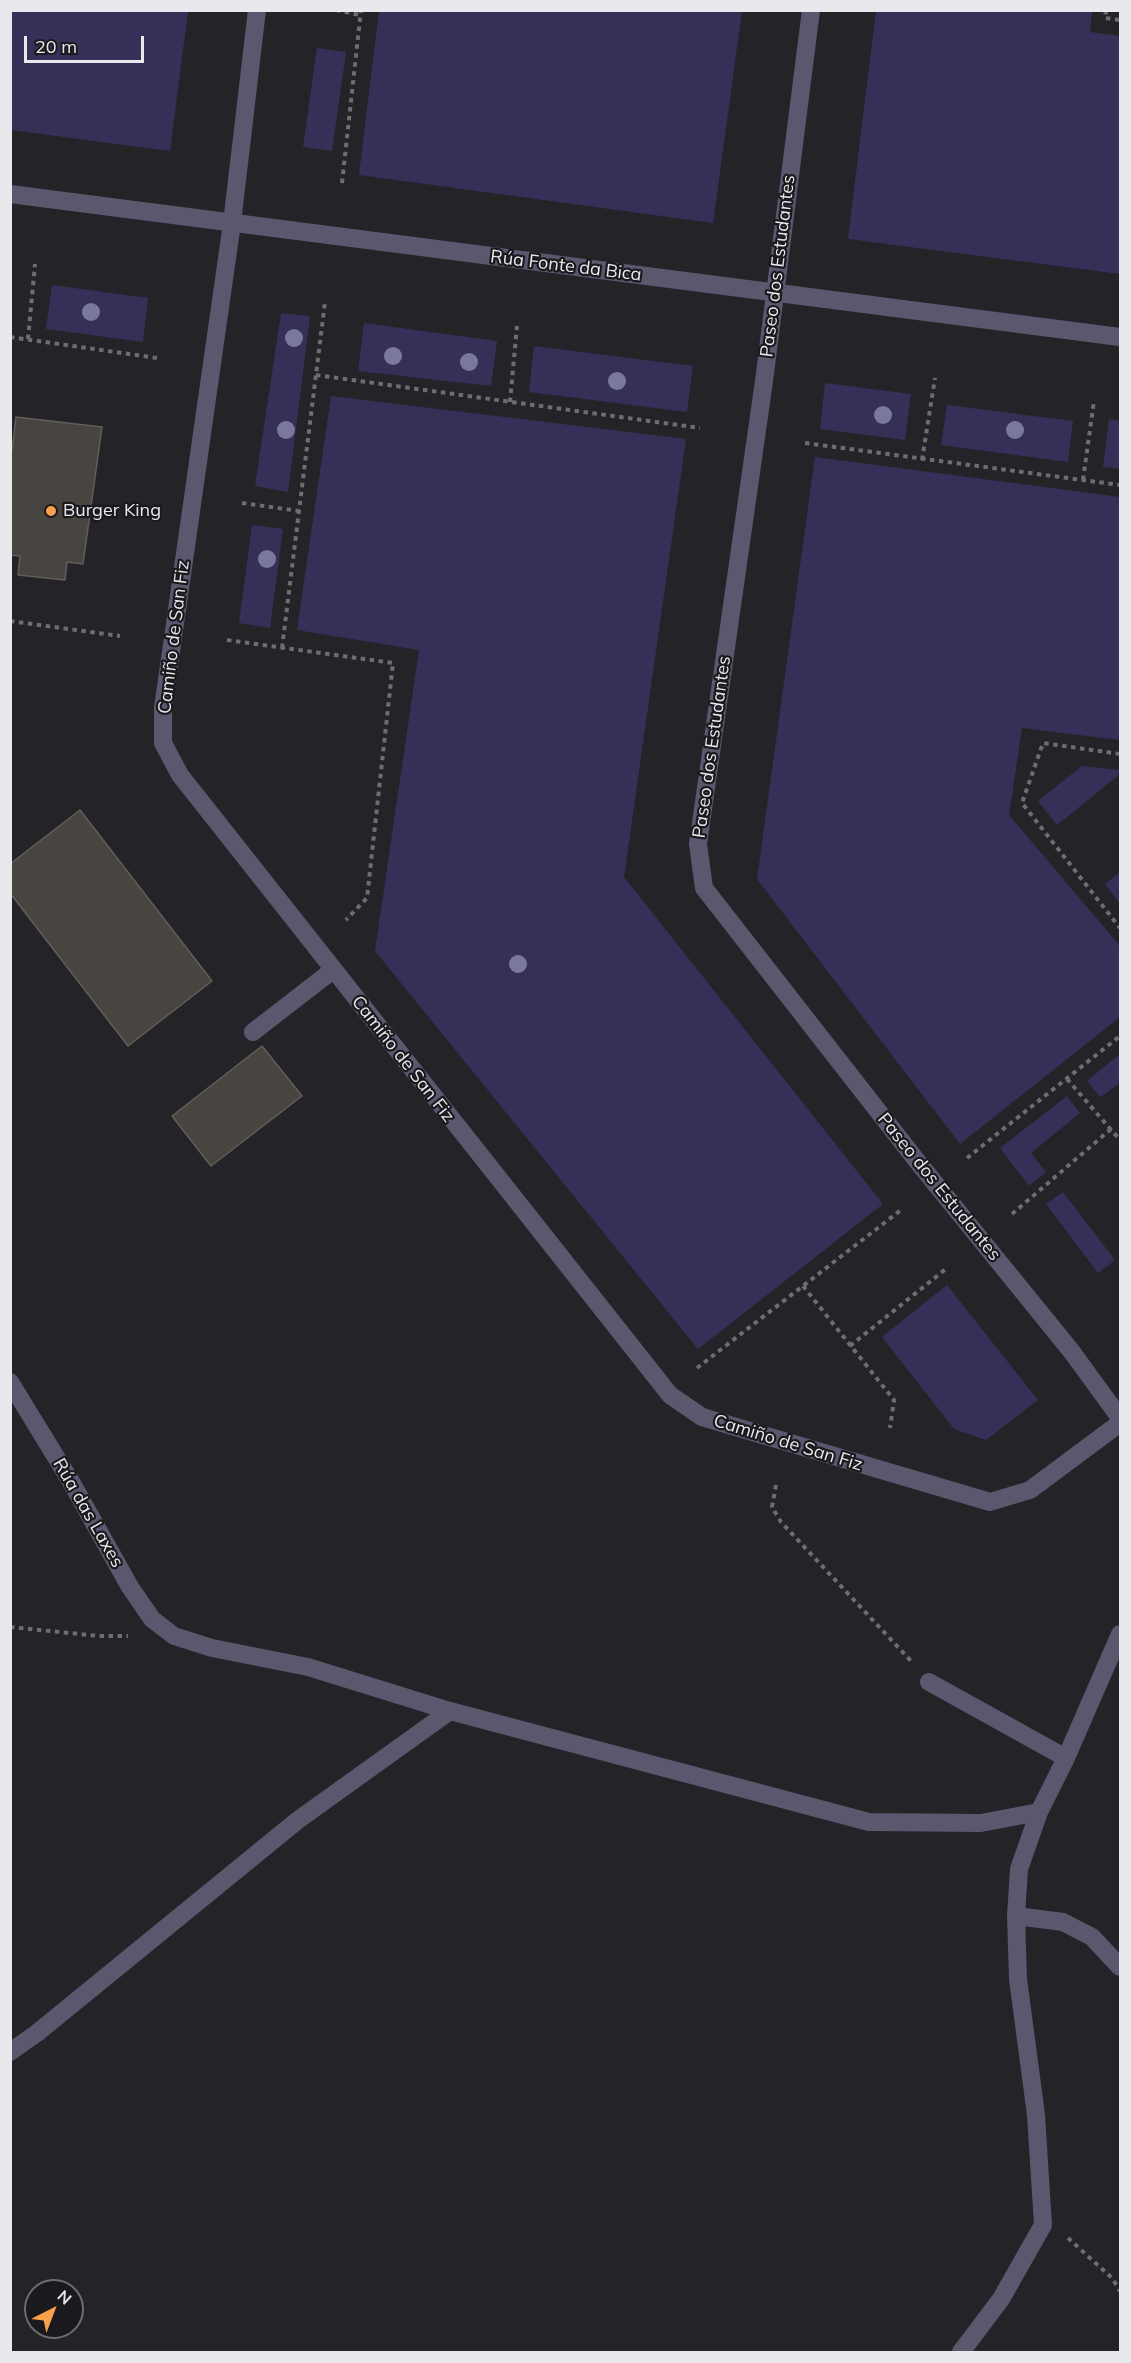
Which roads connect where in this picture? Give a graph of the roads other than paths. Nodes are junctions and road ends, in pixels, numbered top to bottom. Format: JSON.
{"nodes":[{"id":1,"x":257,"y":10,"type":"edge"},
{"id":2,"x":811,"y":10,"type":"edge"},
{"id":3,"x":10,"y":194,"type":"edge"},
{"id":4,"x":232,"y":223,"type":"junction"},
{"id":5,"x":775,"y":292,"type":"junction"},
{"id":6,"x":1120,"y":337,"type":"edge"},
{"id":7,"x":333,"y":970,"type":"junction"},
{"id":8,"x":253,"y":1032,"type":"dead end"},
{"id":9,"x":10,"y":1382,"type":"edge"},
{"id":10,"x":1120,"y":1418,"type":"edge"},
{"id":11,"x":1120,"y":1423,"type":"edge"},
{"id":12,"x":1120,"y":1634,"type":"edge"},
{"id":13,"x":929,"y":1682,"type":"road end"},
{"id":14,"x":450,"y":1711,"type":"junction"},
{"id":15,"x":1066,"y":1758,"type":"junction"},
{"id":16,"x":1039,"y":1812,"type":"junction"},
{"id":17,"x":1016,"y":1916,"type":"junction"},
{"id":18,"x":1120,"y":1967,"type":"edge"},
{"id":19,"x":10,"y":2052,"type":"edge"},
{"id":20,"x":961,"y":2352,"type":"edge"}],
"edges":[{"from":1,"to":4,"type":"street","name":"Camiño de San Fiz"},
{"from":2,"to":5,"type":"street","name":"Paseo dos Estudantes"},
{"from":3,"to":4,"type":"street","name":"Rúa Fonte da Bica"},
{"from":4,"to":5,"type":"street","name":"Rúa Fonte da Bica"},
{"from":4,"to":7,"type":"street","name":"Camiño de San Fiz"},
{"from":5,"to":6,"type":"street","name":"Rúa Fonte da Bica"},
{"from":5,"to":10,"type":"street","name":"Paseo dos Estudantes"},
{"from":7,"to":8,"type":"street"},
{"from":7,"to":11,"type":"street","name":"Camiño de San Fiz"},
{"from":9,"to":14,"type":"street","name":"Rúa das Laxes"},
{"from":12,"to":15,"type":"street"},
{"from":13,"to":15,"type":"street"},
{"from":14,"to":16,"type":"street"},
{"from":14,"to":19,"type":"street"},
{"from":15,"to":16,"type":"street"},
{"from":16,"to":17,"type":"street"},
{"from":17,"to":18,"type":"street"},
{"from":17,"to":20,"type":"street"}]}
